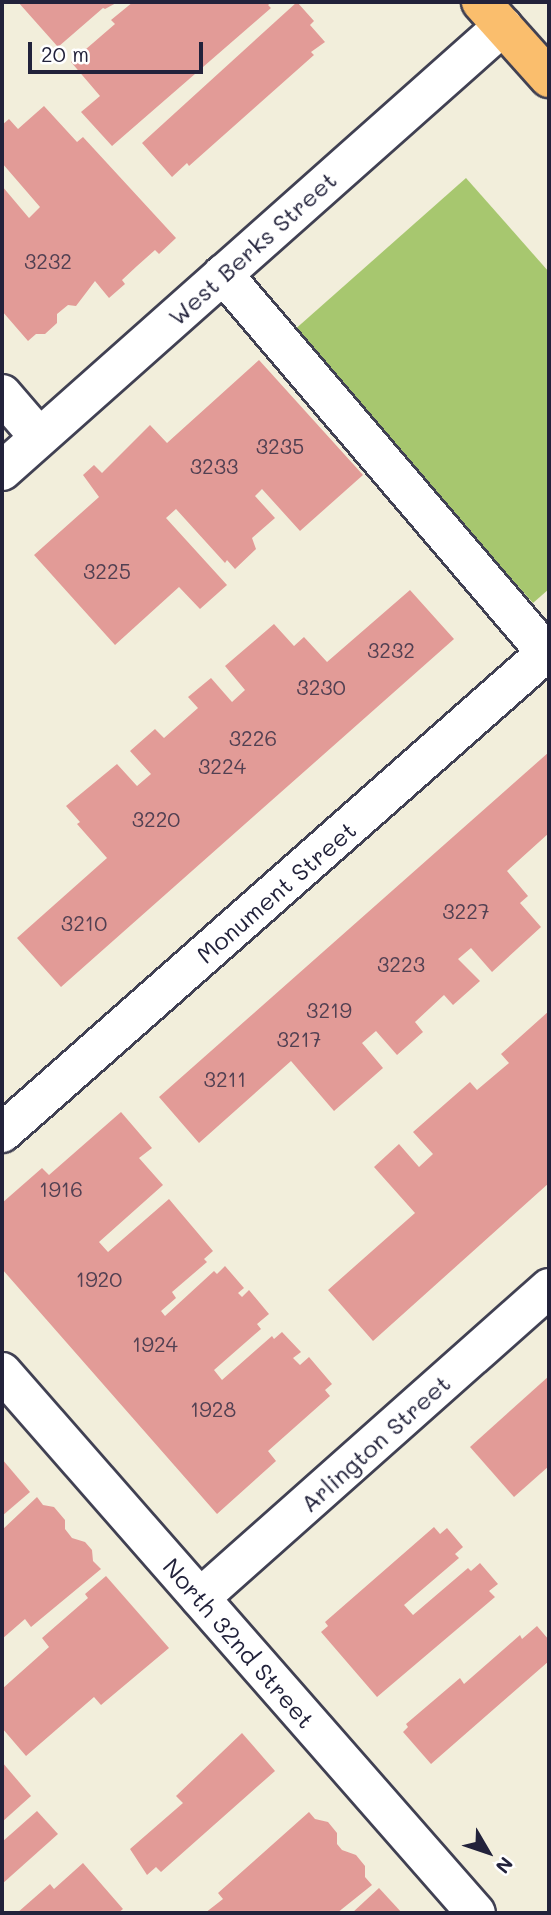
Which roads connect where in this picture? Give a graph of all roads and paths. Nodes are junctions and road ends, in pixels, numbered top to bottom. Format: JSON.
{"nodes":[{"id":1,"x":492,"y":14,"type":"edge"},
{"id":2,"x":549,"y":78,"type":"edge"},
{"id":3,"x":223,"y":274,"type":"junction"},
{"id":4,"x":2,"y":394,"type":"edge"},
{"id":5,"x":40,"y":437,"type":"junction"},
{"id":6,"x":2,"y":471,"type":"edge"},
{"id":7,"x":548,"y":653,"type":"edge"},
{"id":8,"x":2,"y":1133,"type":"edge"},
{"id":9,"x":549,"y":1288,"type":"edge"},
{"id":10,"x":2,"y":1372,"type":"edge"},
{"id":11,"x":200,"y":1598,"type":"junction"},
{"id":12,"x":475,"y":1913,"type":"edge"}],
"edges":[{"from":1,"to":2,"type":"main road"},
{"from":1,"to":3,"type":"street","name":"West Berks Street"},
{"from":3,"to":5,"type":"street","name":"West Berks Street"},
{"from":3,"to":7,"type":"street"},
{"from":4,"to":5,"type":"street"},
{"from":5,"to":6,"type":"street","name":"West Berks Street"},
{"from":7,"to":8,"type":"street","name":"Monument Street"},
{"from":9,"to":11,"type":"street","name":"Arlington Street"},
{"from":10,"to":11,"type":"street","name":"North 32nd Street"},
{"from":11,"to":12,"type":"street","name":"North 32nd Street"}]}
